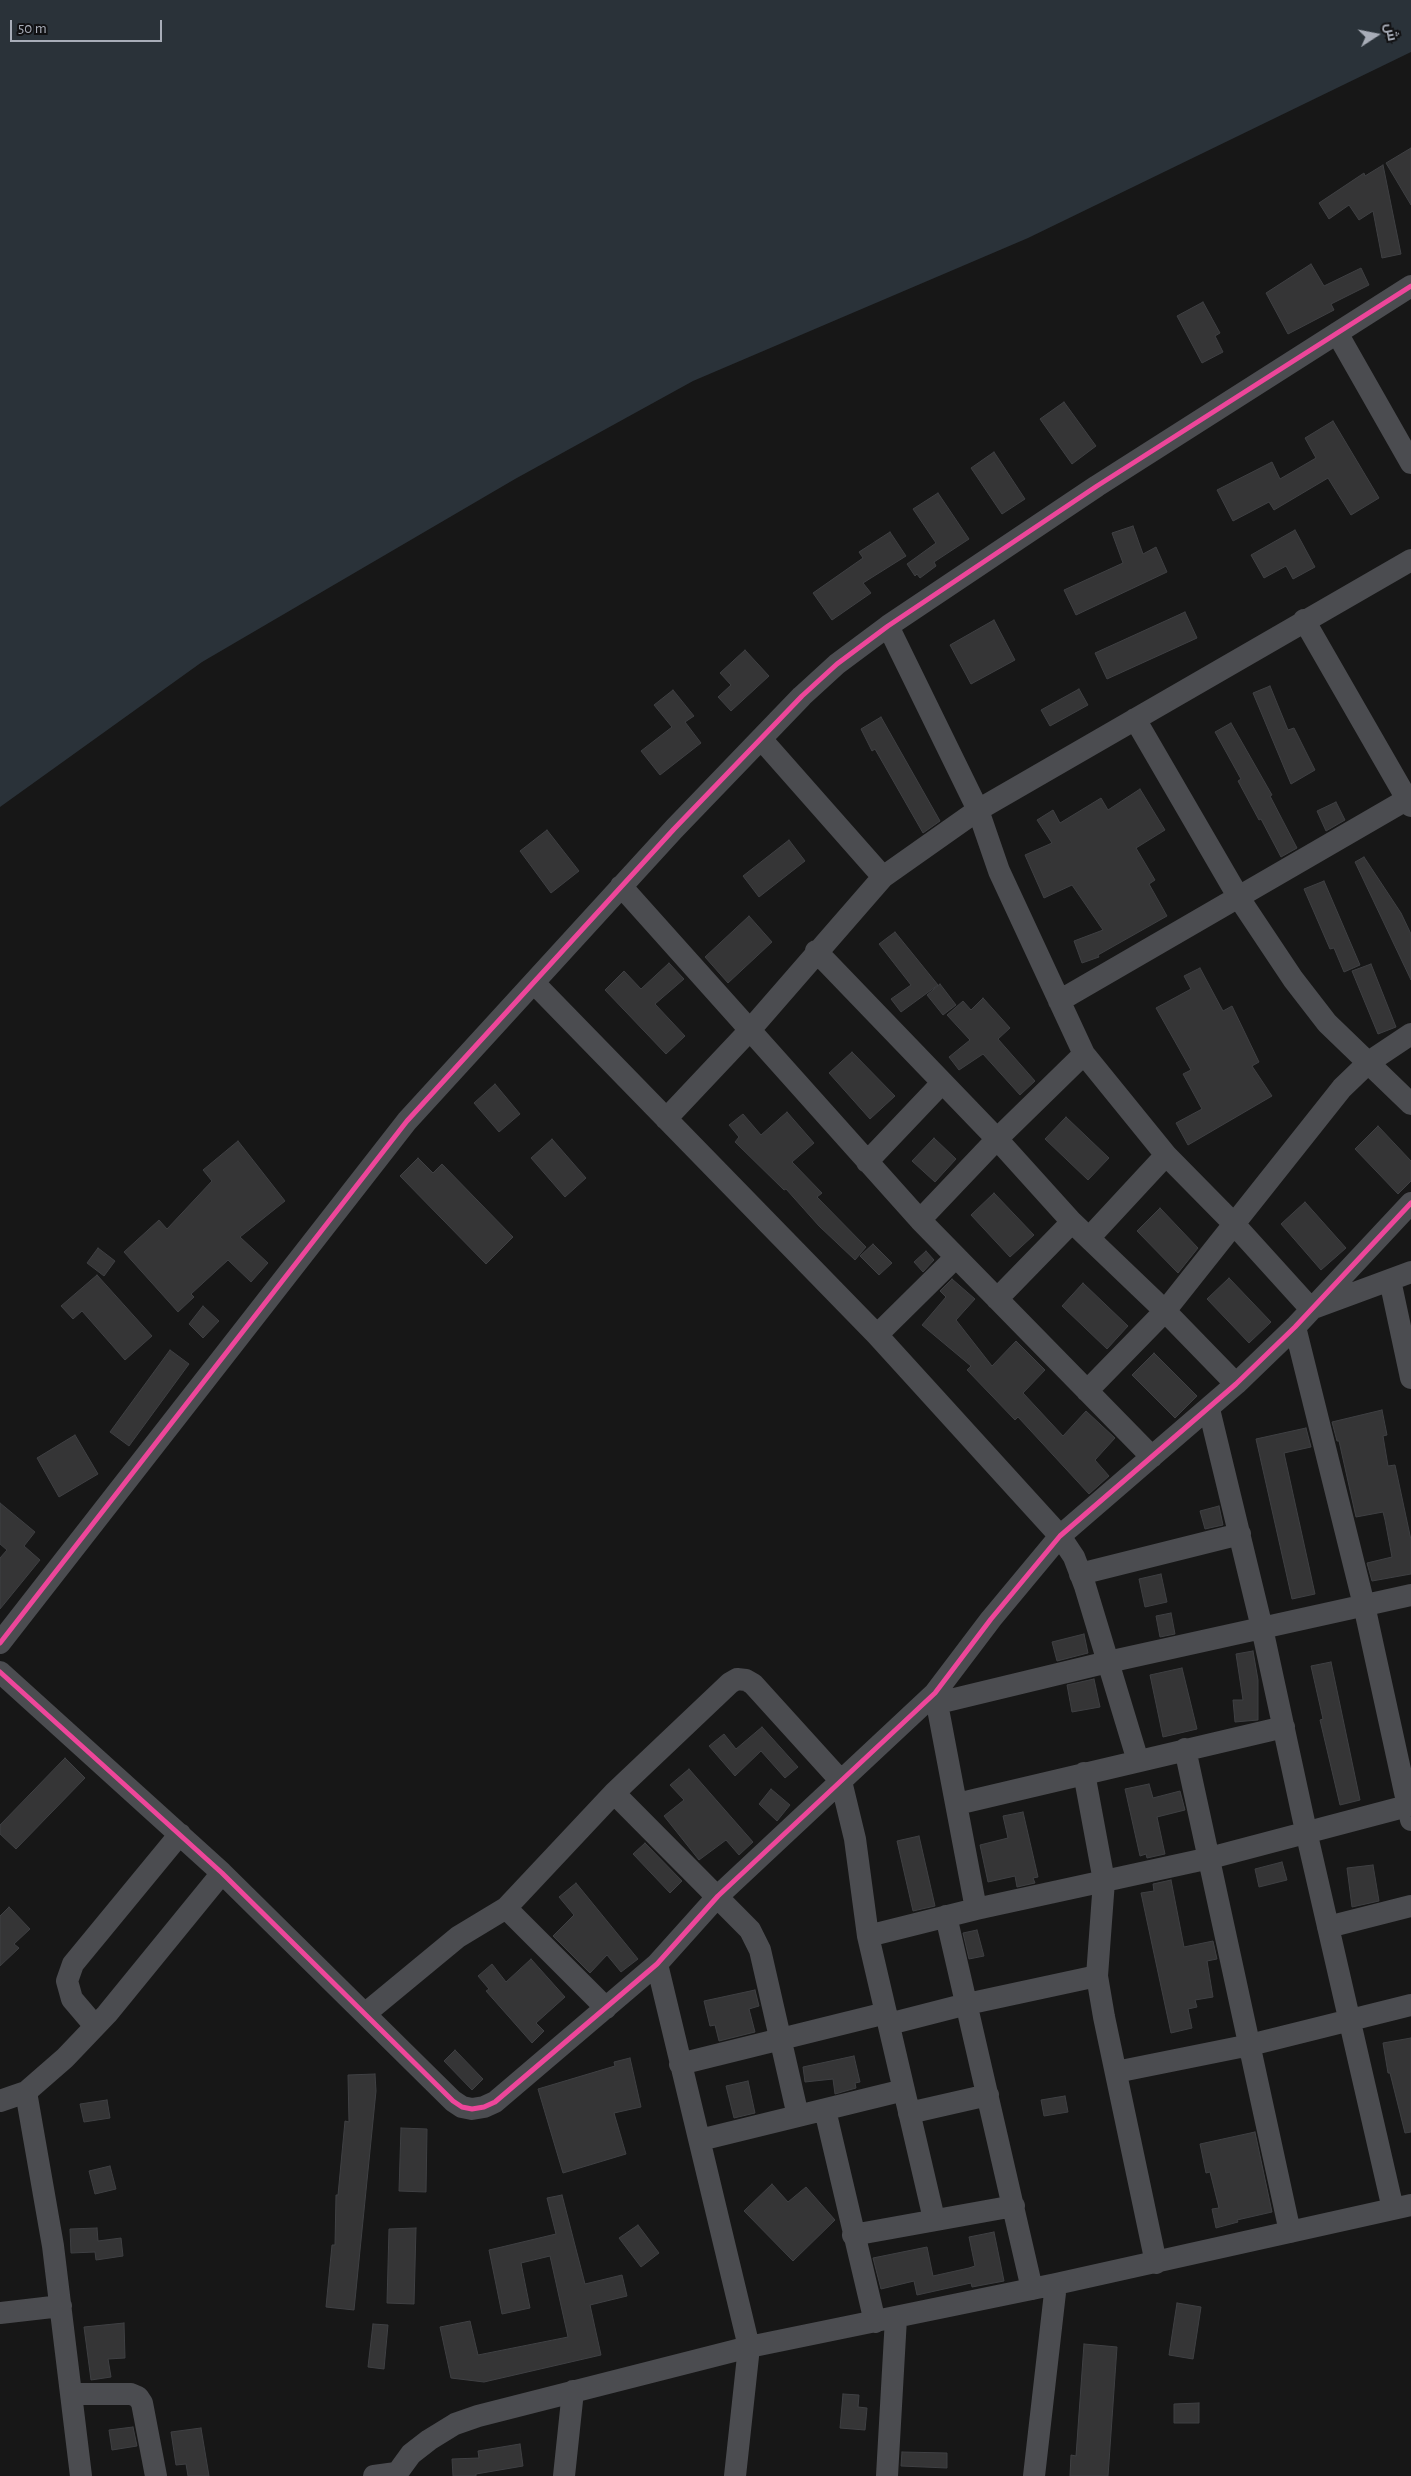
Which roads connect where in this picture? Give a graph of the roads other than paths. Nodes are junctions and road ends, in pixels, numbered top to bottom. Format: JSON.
{"nodes":[{"id":1,"x":1411,"y":286,"type":"edge"},
{"id":2,"x":1336,"y":333,"type":"junction"},
{"id":3,"x":1411,"y":462,"type":"edge"},
{"id":4,"x":1411,"y":560,"type":"edge"},
{"id":5,"x":1304,"y":620,"type":"junction"},
{"id":6,"x":888,"y":626,"type":"junction"},
{"id":7,"x":1135,"y":719,"type":"junction"},
{"id":8,"x":762,"y":740,"type":"junction"},
{"id":9,"x":1410,"y":801,"type":"edge"},
{"id":10,"x":978,"y":810,"type":"junction"},
{"id":11,"x":883,"y":877,"type":"junction"},
{"id":12,"x":621,"y":886,"type":"junction"},
{"id":13,"x":1239,"y":898,"type":"junction"},
{"id":14,"x":816,"y":951,"type":"junction"},
{"id":15,"x":534,"y":983,"type":"junction"},
{"id":16,"x":1059,"y":1001,"type":"junction"},
{"id":17,"x":749,"y":1031,"type":"junction"},
{"id":18,"x":1411,"y":1034,"type":"edge"},
{"id":19,"x":1084,"y":1054,"type":"junction"},
{"id":20,"x":1369,"y":1062,"type":"junction"},
{"id":21,"x":942,"y":1083,"type":"junction"},
{"id":22,"x":1411,"y":1104,"type":"edge"},
{"id":23,"x":666,"y":1119,"type":"junction"},
{"id":24,"x":997,"y":1139,"type":"junction"},
{"id":25,"x":1166,"y":1155,"type":"junction"},
{"id":26,"x":867,"y":1162,"type":"junction"},
{"id":27,"x":1411,"y":1203,"type":"edge"},
{"id":28,"x":920,"y":1220,"type":"junction"},
{"id":29,"x":1072,"y":1222,"type":"junction"},
{"id":30,"x":1233,"y":1223,"type":"junction"},
{"id":31,"x":1089,"y":1238,"type":"junction"},
{"id":32,"x":956,"y":1257,"type":"junction"},
{"id":33,"x":1411,"y":1272,"type":"edge"},
{"id":34,"x":1390,"y":1280,"type":"junction"},
{"id":35,"x":997,"y":1299,"type":"junction"},
{"id":36,"x":1311,"y":1310,"type":"junction"},
{"id":37,"x":1165,"y":1311,"type":"junction"},
{"id":38,"x":1295,"y":1327,"type":"junction"},
{"id":39,"x":877,"y":1335,"type":"junction"},
{"id":40,"x":1411,"y":1378,"type":"edge"},
{"id":41,"x":1236,"y":1384,"type":"junction"},
{"id":42,"x":1087,"y":1391,"type":"junction"},
{"id":43,"x":1209,"y":1409,"type":"junction"},
{"id":44,"x":1152,"y":1457,"type":"junction"},
{"id":45,"x":1240,"y":1534,"type":"junction"},
{"id":46,"x":1060,"y":1536,"type":"junction"},
{"id":47,"x":1080,"y":1574,"type":"junction"},
{"id":48,"x":1411,"y":1595,"type":"edge"},
{"id":49,"x":1364,"y":1605,"type":"junction"},
{"id":50,"x":1262,"y":1628,"type":"junction"},
{"id":51,"x":0,"y":1643,"type":"edge"},
{"id":52,"x":1108,"y":1662,"type":"junction"},
{"id":53,"x":0,"y":1672,"type":"edge"},
{"id":54,"x":936,"y":1698,"type":"junction"},
{"id":55,"x":1284,"y":1727,"type":"junction"},
{"id":56,"x":1185,"y":1749,"type":"junction"},
{"id":57,"x":1138,"y":1761,"type":"junction"},
{"id":58,"x":1084,"y":1773,"type":"junction"},
{"id":59,"x":841,"y":1781,"type":"junction"},
{"id":60,"x":614,"y":1793,"type":"junction"},
{"id":61,"x":957,"y":1804,"type":"junction"},
{"id":62,"x":1410,"y":1810,"type":"edge"},
{"id":63,"x":1306,"y":1831,"type":"junction"},
{"id":64,"x":180,"y":1834,"type":"junction"},
{"id":65,"x":1210,"y":1858,"type":"junction"},
{"id":66,"x":222,"y":1872,"type":"junction"},
{"id":67,"x":1104,"y":1881,"type":"junction"},
{"id":68,"x":718,"y":1896,"type":"junction"},
{"id":69,"x":1411,"y":1906,"type":"edge"},
{"id":70,"x":506,"y":1908,"type":"junction"},
{"id":71,"x":976,"y":1909,"type":"junction"},
{"id":72,"x":946,"y":1916,"type":"junction"},
{"id":73,"x":1328,"y":1927,"type":"junction"},
{"id":74,"x":868,"y":1936,"type":"junction"},
{"id":75,"x":657,"y":1964,"type":"junction"},
{"id":76,"x":1097,"y":1976,"type":"junction"},
{"id":77,"x":967,"y":2004,"type":"junction"},
{"id":78,"x":1411,"y":2005,"type":"edge"},
{"id":79,"x":606,"y":2008,"type":"junction"},
{"id":80,"x":366,"y":2013,"type":"junction"},
{"id":81,"x":887,"y":2019,"type":"junction"},
{"id":82,"x":1349,"y":2019,"type":"junction"},
{"id":83,"x":95,"y":2026,"type":"junction"},
{"id":84,"x":781,"y":2039,"type":"junction"},
{"id":85,"x":1250,"y":2045,"type":"junction"},
{"id":86,"x":680,"y":2064,"type":"junction"},
{"id":87,"x":1116,"y":2072,"type":"junction"},
{"id":88,"x":904,"y":2090,"type":"junction"},
{"id":89,"x":26,"y":2092,"type":"junction"},
{"id":90,"x":988,"y":2095,"type":"junction"},
{"id":91,"x":0,"y":2101,"type":"edge"},
{"id":92,"x":825,"y":2110,"type":"junction"},
{"id":93,"x":909,"y":2112,"type":"junction"},
{"id":94,"x":798,"y":2116,"type":"junction"},
{"id":95,"x":700,"y":2140,"type":"junction"},
{"id":96,"x":1014,"y":2206,"type":"junction"},
{"id":97,"x":1402,"y":2207,"type":"edge"},
{"id":98,"x":934,"y":2219,"type":"junction"},
{"id":99,"x":1290,"y":2232,"type":"junction"},
{"id":100,"x":853,"y":2235,"type":"junction"},
{"id":101,"x":1156,"y":2263,"type":"junction"},
{"id":102,"x":1056,"y":2284,"type":"junction"},
{"id":103,"x":1032,"y":2289,"type":"junction"},
{"id":104,"x":61,"y":2306,"type":"junction"},
{"id":105,"x":0,"y":2313,"type":"edge"},
{"id":106,"x":886,"y":2320,"type":"junction"},
{"id":107,"x":749,"y":2347,"type":"junction"},
{"id":108,"x":572,"y":2391,"type":"junction"},
{"id":109,"x":72,"y":2394,"type":"junction"},
{"id":110,"x":396,"y":2474,"type":"edge"},
{"id":111,"x":81,"y":2476,"type":"edge"},
{"id":112,"x":156,"y":2476,"type":"edge"},
{"id":113,"x":374,"y":2476,"type":"edge"},
{"id":114,"x":564,"y":2476,"type":"edge"},
{"id":115,"x":735,"y":2476,"type":"edge"},
{"id":116,"x":888,"y":2476,"type":"edge"},
{"id":117,"x":1034,"y":2476,"type":"edge"}],
"edges":[{"from":1,"to":2,"type":"street"},
{"from":2,"to":3,"type":"street"},
{"from":2,"to":6,"type":"street"},
{"from":4,"to":5,"type":"street"},
{"from":5,"to":7,"type":"street"},
{"from":5,"to":9,"type":"street"},
{"from":6,"to":8,"type":"street"},
{"from":6,"to":10,"type":"street"},
{"from":7,"to":10,"type":"street"},
{"from":7,"to":13,"type":"street"},
{"from":8,"to":11,"type":"street"},
{"from":8,"to":12,"type":"street"},
{"from":9,"to":13,"type":"street"},
{"from":10,"to":11,"type":"street"},
{"from":10,"to":16,"type":"street"},
{"from":11,"to":14,"type":"street"},
{"from":12,"to":15,"type":"street"},
{"from":12,"to":17,"type":"street"},
{"from":13,"to":16,"type":"street"},
{"from":13,"to":20,"type":"street"},
{"from":14,"to":17,"type":"street"},
{"from":14,"to":21,"type":"street"},
{"from":15,"to":23,"type":"street"},
{"from":15,"to":51,"type":"street"},
{"from":16,"to":19,"type":"street"},
{"from":17,"to":23,"type":"street"},
{"from":17,"to":26,"type":"street"},
{"from":18,"to":20,"type":"street"},
{"from":19,"to":24,"type":"street"},
{"from":19,"to":25,"type":"street"},
{"from":20,"to":22,"type":"street"},
{"from":20,"to":30,"type":"street"},
{"from":21,"to":24,"type":"street"},
{"from":21,"to":26,"type":"street"},
{"from":23,"to":39,"type":"street"},
{"from":24,"to":28,"type":"street"},
{"from":24,"to":29,"type":"street"},
{"from":25,"to":30,"type":"street"},
{"from":25,"to":31,"type":"street"},
{"from":26,"to":28,"type":"street"},
{"from":27,"to":36,"type":"street"},
{"from":28,"to":32,"type":"street"},
{"from":29,"to":31,"type":"street"},
{"from":29,"to":35,"type":"street"},
{"from":30,"to":36,"type":"street"},
{"from":30,"to":37,"type":"street"},
{"from":31,"to":37,"type":"street"},
{"from":32,"to":35,"type":"street"},
{"from":32,"to":39,"type":"street"},
{"from":33,"to":34,"type":"street"},
{"from":34,"to":36,"type":"street"},
{"from":34,"to":40,"type":"street"},
{"from":35,"to":42,"type":"street"},
{"from":36,"to":38,"type":"street"},
{"from":37,"to":41,"type":"street"},
{"from":37,"to":42,"type":"street"},
{"from":38,"to":41,"type":"street"},
{"from":38,"to":49,"type":"street"},
{"from":39,"to":46,"type":"street"},
{"from":41,"to":43,"type":"street"},
{"from":42,"to":44,"type":"street"},
{"from":43,"to":44,"type":"street"},
{"from":43,"to":45,"type":"street"},
{"from":44,"to":46,"type":"street"},
{"from":45,"to":47,"type":"street"},
{"from":45,"to":50,"type":"street"},
{"from":46,"to":47,"type":"street"},
{"from":46,"to":54,"type":"street"},
{"from":47,"to":52,"type":"street"},
{"from":48,"to":49,"type":"street"},
{"from":49,"to":50,"type":"street"},
{"from":49,"to":62,"type":"street"},
{"from":50,"to":52,"type":"street"},
{"from":50,"to":55,"type":"street"},
{"from":52,"to":54,"type":"street"},
{"from":52,"to":57,"type":"street"},
{"from":53,"to":64,"type":"street"},
{"from":54,"to":59,"type":"street"},
{"from":54,"to":61,"type":"street"},
{"from":55,"to":56,"type":"street"},
{"from":55,"to":63,"type":"street"},
{"from":56,"to":57,"type":"street"},
{"from":56,"to":65,"type":"street"},
{"from":57,"to":58,"type":"street"},
{"from":58,"to":61,"type":"street"},
{"from":58,"to":67,"type":"street"},
{"from":59,"to":60,"type":"street"},
{"from":59,"to":68,"type":"street"},
{"from":59,"to":74,"type":"street"},
{"from":60,"to":68,"type":"street"},
{"from":60,"to":70,"type":"street"},
{"from":61,"to":71,"type":"street"},
{"from":62,"to":63,"type":"street"},
{"from":63,"to":65,"type":"street"},
{"from":63,"to":73,"type":"street"},
{"from":64,"to":66,"type":"street"},
{"from":64,"to":83,"type":"street"},
{"from":65,"to":67,"type":"street"},
{"from":65,"to":85,"type":"street"},
{"from":66,"to":80,"type":"street"},
{"from":66,"to":83,"type":"street"},
{"from":67,"to":71,"type":"street"},
{"from":67,"to":76,"type":"street"},
{"from":68,"to":75,"type":"street"},
{"from":68,"to":84,"type":"street"},
{"from":69,"to":73,"type":"street"},
{"from":70,"to":79,"type":"street"},
{"from":70,"to":80,"type":"street"},
{"from":71,"to":72,"type":"street"},
{"from":72,"to":74,"type":"street"},
{"from":72,"to":77,"type":"street"},
{"from":73,"to":82,"type":"street"},
{"from":74,"to":81,"type":"street"},
{"from":75,"to":79,"type":"street"},
{"from":75,"to":86,"type":"street"},
{"from":76,"to":77,"type":"street"},
{"from":76,"to":87,"type":"street"},
{"from":77,"to":81,"type":"street"},
{"from":77,"to":90,"type":"street"},
{"from":78,"to":82,"type":"street"},
{"from":79,"to":80,"type":"street"},
{"from":81,"to":84,"type":"street"},
{"from":81,"to":88,"type":"street"},
{"from":82,"to":85,"type":"street"},
{"from":82,"to":97,"type":"street"},
{"from":83,"to":89,"type":"street"},
{"from":84,"to":86,"type":"street"},
{"from":84,"to":94,"type":"street"},
{"from":85,"to":87,"type":"street"},
{"from":85,"to":99,"type":"street"},
{"from":86,"to":95,"type":"street"},
{"from":87,"to":101,"type":"street"},
{"from":88,"to":92,"type":"street"},
{"from":88,"to":93,"type":"street"},
{"from":89,"to":91,"type":"street"},
{"from":89,"to":104,"type":"street"},
{"from":90,"to":93,"type":"street"},
{"from":90,"to":96,"type":"street"},
{"from":92,"to":94,"type":"street"},
{"from":92,"to":100,"type":"street"},
{"from":93,"to":98,"type":"street"},
{"from":94,"to":95,"type":"street"},
{"from":95,"to":107,"type":"street"},
{"from":96,"to":98,"type":"street"},
{"from":96,"to":103,"type":"street"},
{"from":97,"to":99,"type":"street"},
{"from":98,"to":100,"type":"street"},
{"from":99,"to":101,"type":"street"},
{"from":100,"to":106,"type":"street"},
{"from":101,"to":102,"type":"street"},
{"from":102,"to":103,"type":"street"},
{"from":102,"to":117,"type":"street"},
{"from":103,"to":106,"type":"street"},
{"from":104,"to":105,"type":"street"},
{"from":104,"to":109,"type":"street"},
{"from":106,"to":107,"type":"street"},
{"from":106,"to":116,"type":"street"},
{"from":107,"to":108,"type":"street"},
{"from":107,"to":115,"type":"street"},
{"from":108,"to":110,"type":"street"},
{"from":108,"to":114,"type":"street"},
{"from":109,"to":111,"type":"street"},
{"from":109,"to":112,"type":"street"},
{"from":110,"to":113,"type":"street"}]}
